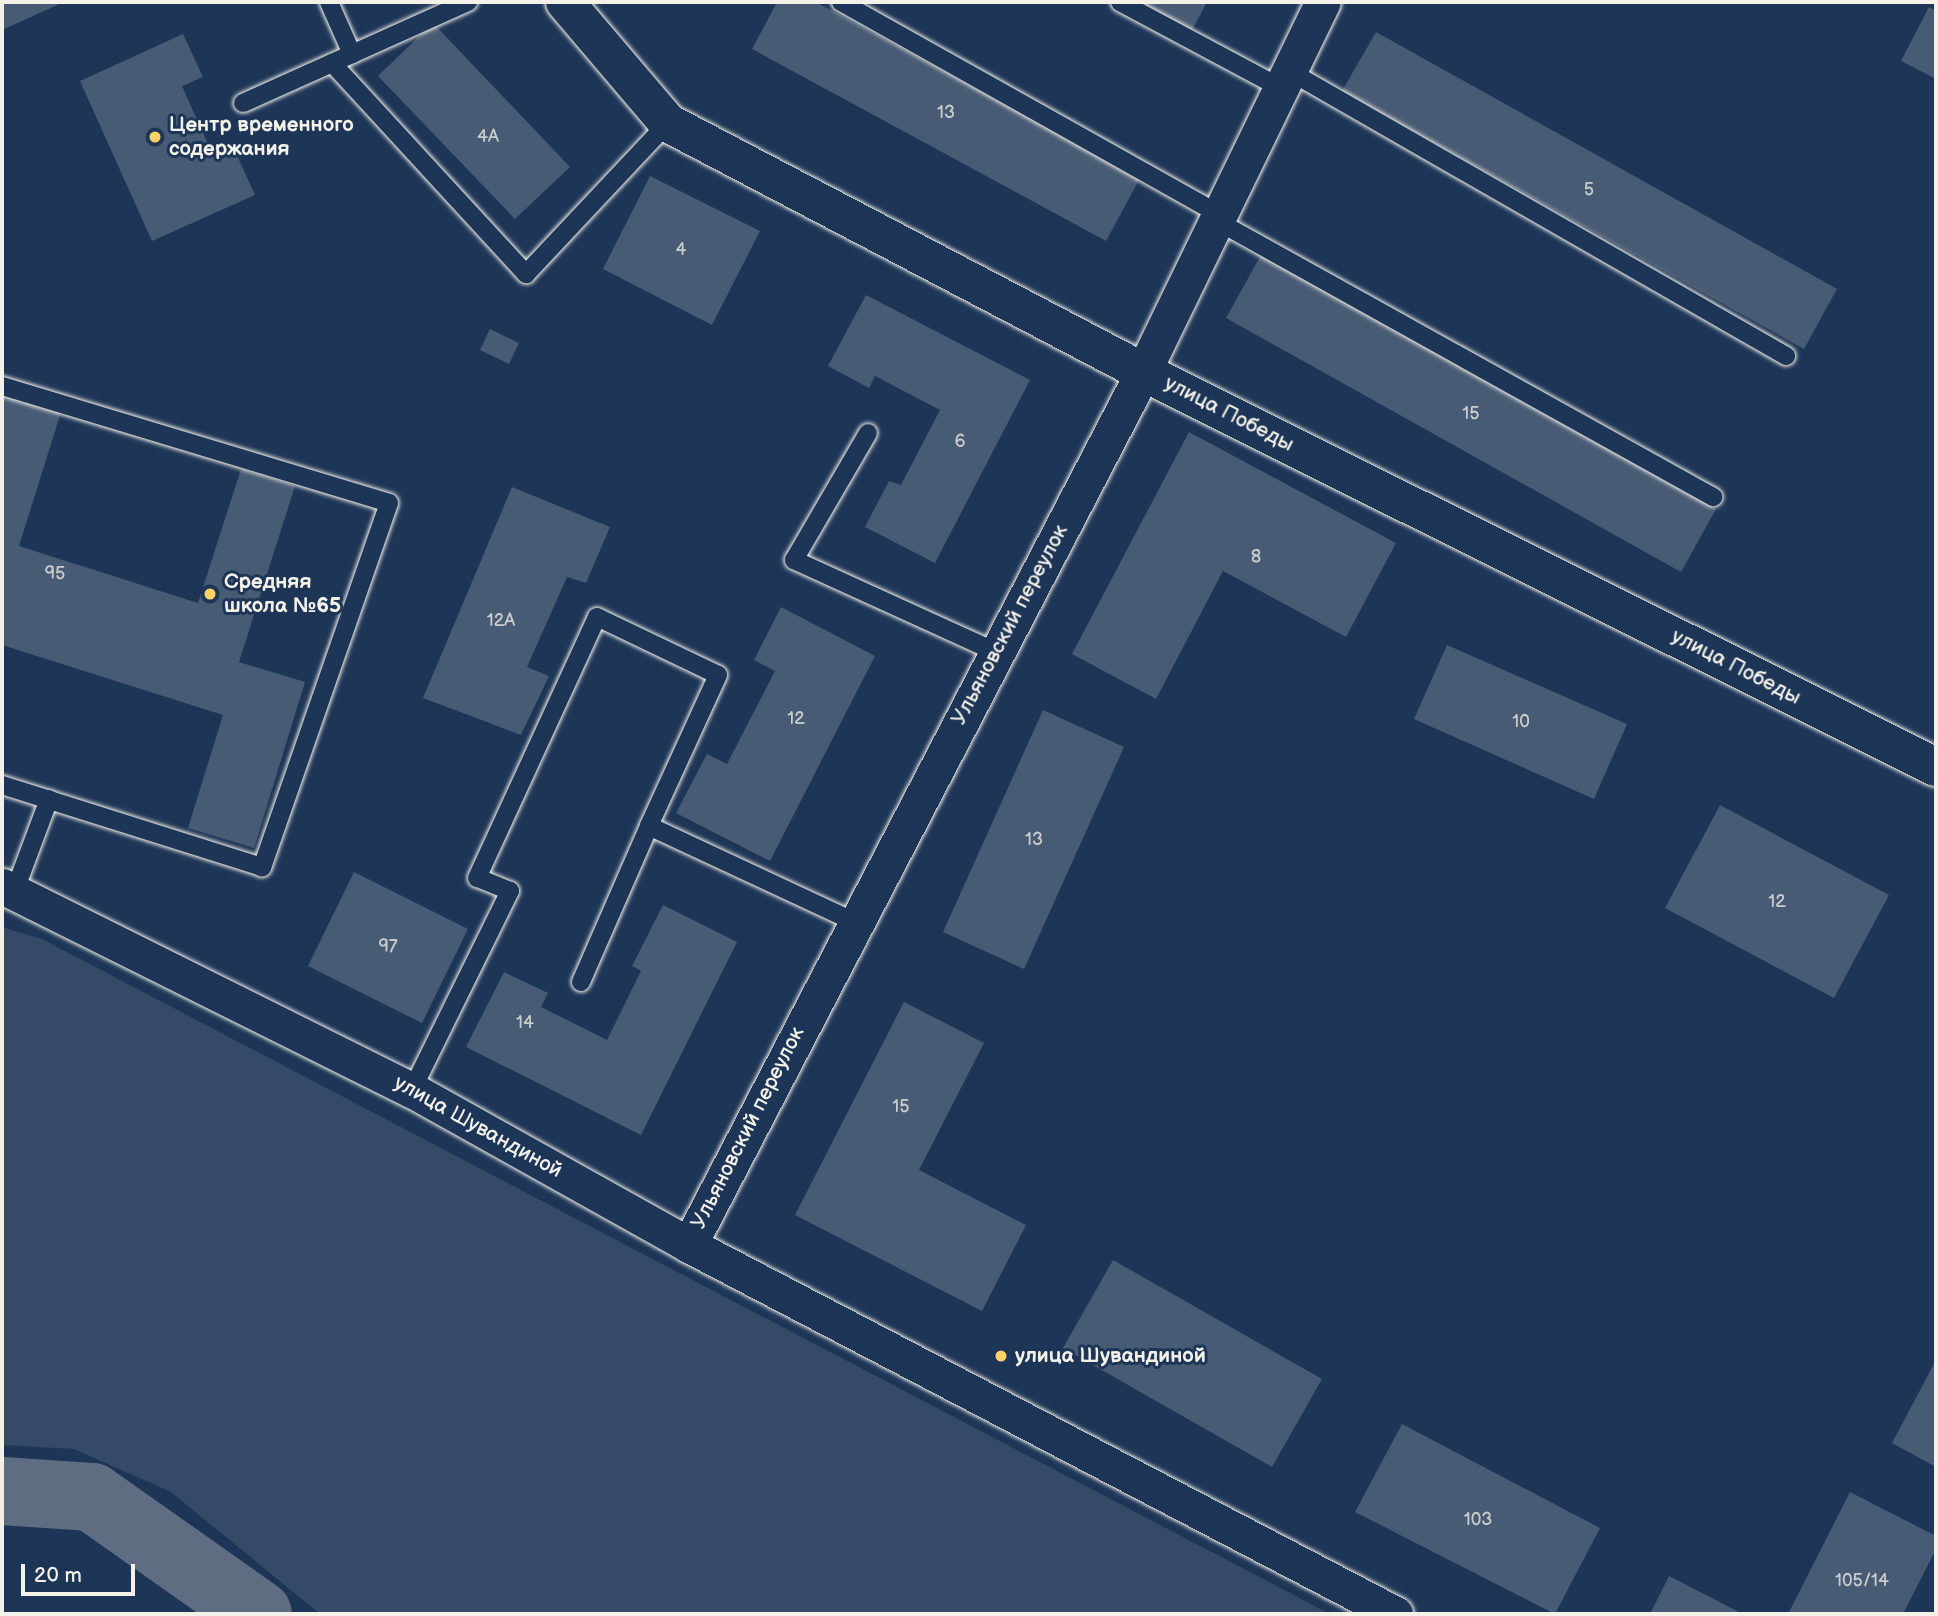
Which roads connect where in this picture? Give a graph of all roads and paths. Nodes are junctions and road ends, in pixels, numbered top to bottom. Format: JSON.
{"nodes":[{"id":1,"x":329,"y":2,"type":"edge"},
{"id":2,"x":468,"y":2,"type":"edge"},
{"id":3,"x":565,"y":2,"type":"edge"},
{"id":4,"x":841,"y":2,"type":"edge"},
{"id":5,"x":1120,"y":2,"type":"edge"},
{"id":6,"x":1323,"y":2,"type":"edge"},
{"id":7,"x":352,"y":54,"type":"junction"},
{"id":8,"x":332,"y":63,"type":"junction"},
{"id":9,"x":1285,"y":80,"type":"junction"},
{"id":10,"x":243,"y":103,"type":"dead end"},
{"id":11,"x":668,"y":123,"type":"junction"},
{"id":12,"x":1218,"y":218,"type":"junction"},
{"id":13,"x":1786,"y":356,"type":"dead end"},
{"id":14,"x":1143,"y":372,"type":"junction"},
{"id":15,"x":2,"y":386,"type":"edge"},
{"id":16,"x":868,"y":433,"type":"dead end"},
{"id":17,"x":1713,"y":498,"type":"dead end"},
{"id":18,"x":996,"y":652,"type":"junction"},
{"id":19,"x":1936,"y":767,"type":"edge"},
{"id":20,"x":2,"y":785,"type":"edge"},
{"id":21,"x":49,"y":799,"type":"junction"},
{"id":22,"x":649,"y":826,"type":"junction"},
{"id":23,"x":8,"y":888,"type":"edge"},
{"id":24,"x":853,"y":921,"type":"junction"},
{"id":25,"x":581,"y":982,"type":"dead end"},
{"id":26,"x":412,"y":1090,"type":"junction"},
{"id":27,"x":689,"y":1245,"type":"junction"},
{"id":28,"x":1395,"y":1614,"type":"edge"}],
"edges":[{"from":1,"to":7,"type":"lane"},
{"from":2,"to":7,"type":"lane"},
{"from":3,"to":11,"type":"street","name":"улица Победы"},
{"from":4,"to":12,"type":"lane"},
{"from":5,"to":9,"type":"lane"},
{"from":6,"to":9,"type":"street","name":"Ульяновский переулок"},
{"from":7,"to":8,"type":"lane"},
{"from":8,"to":10,"type":"lane"},
{"from":8,"to":11,"type":"lane"},
{"from":9,"to":12,"type":"street","name":"Ульяновский переулок"},
{"from":9,"to":13,"type":"lane"},
{"from":11,"to":14,"type":"street","name":"улица Победы"},
{"from":12,"to":14,"type":"street","name":"Ульяновский переулок"},
{"from":12,"to":17,"type":"lane"},
{"from":14,"to":18,"type":"street","name":"Ульяновский переулок"},
{"from":14,"to":19,"type":"street","name":"улица Победы"},
{"from":15,"to":21,"type":"lane"},
{"from":16,"to":18,"type":"lane"},
{"from":18,"to":24,"type":"street","name":"Ульяновский переулок"},
{"from":20,"to":21,"type":"lane"},
{"from":21,"to":23,"type":"lane"},
{"from":22,"to":24,"type":"lane"},
{"from":22,"to":25,"type":"lane"},
{"from":22,"to":26,"type":"lane"},
{"from":23,"to":26,"type":"street","name":"улица Шувандиной"},
{"from":24,"to":27,"type":"street","name":"Ульяновский переулок"},
{"from":26,"to":27,"type":"street","name":"улица Шувандиной"},
{"from":27,"to":28,"type":"street","name":"улица Шувандиной"}]}
